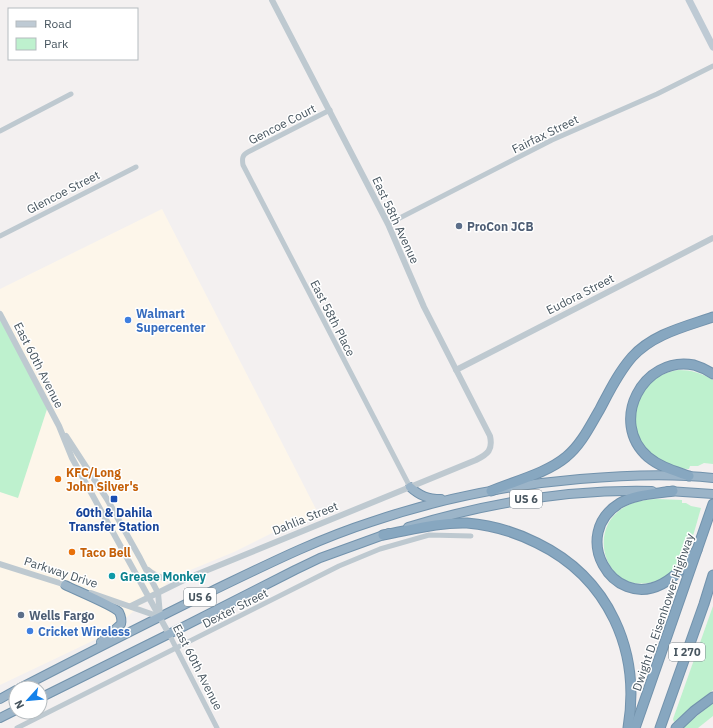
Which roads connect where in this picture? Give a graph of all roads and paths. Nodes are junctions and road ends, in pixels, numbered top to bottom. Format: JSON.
{"nodes":[{"id":1,"x":272,"y":0,"type":"edge"},
{"id":2,"x":689,"y":0,"type":"edge"},
{"id":3,"x":713,"y":47,"type":"edge"},
{"id":4,"x":713,"y":66,"type":"edge"},
{"id":5,"x":71,"y":94,"type":"dead end"},
{"id":6,"x":330,"y":110,"type":"junction"},
{"id":7,"x":0,"y":130,"type":"edge"},
{"id":8,"x":243,"y":156,"type":"joint"},
{"id":9,"x":136,"y":167,"type":"dead end"},
{"id":10,"x":388,"y":224,"type":"junction"},
{"id":11,"x":0,"y":236,"type":"edge"},
{"id":12,"x":713,"y":238,"type":"edge"},
{"id":13,"x":0,"y":314,"type":"edge"},
{"id":14,"x":713,"y":317,"type":"edge"},
{"id":15,"x":456,"y":370,"type":"junction"},
{"id":16,"x":713,"y":374,"type":"edge"},
{"id":17,"x":59,"y":426,"type":"junction"},
{"id":18,"x":488,"y":452,"type":"joint"},
{"id":19,"x":689,"y":476,"type":"junction"},
{"id":20,"x":713,"y":478,"type":"edge"},
{"id":21,"x":410,"y":488,"type":"junction"},
{"id":22,"x":491,"y":491,"type":"junction"},
{"id":23,"x":673,"y":491,"type":"junction"},
{"id":24,"x":713,"y":494,"type":"edge"},
{"id":25,"x":458,"y":498,"type":"junction"},
{"id":26,"x":713,"y":504,"type":"edge"},
{"id":27,"x":383,"y":535,"type":"junction"},
{"id":28,"x":471,"y":536,"type":"dead end"},
{"id":29,"x":697,"y":550,"type":"junction"},
{"id":30,"x":0,"y":564,"type":"edge"},
{"id":31,"x":146,"y":568,"type":"junction"},
{"id":32,"x":713,"y":575,"type":"edge"},
{"id":33,"x":188,"y":578,"type":"junction"},
{"id":34,"x":65,"y":585,"type":"junction"},
{"id":35,"x":158,"y":593,"type":"junction"},
{"id":36,"x":149,"y":597,"type":"junction"},
{"id":37,"x":131,"y":606,"type":"junction"},
{"id":38,"x":160,"y":617,"type":"junction"},
{"id":39,"x":169,"y":634,"type":"junction"},
{"id":40,"x":177,"y":649,"type":"junction"},
{"id":41,"x":84,"y":654,"type":"junction"},
{"id":42,"x":35,"y":680,"type":"edge"},
{"id":43,"x":48,"y":694,"type":"edge"},
{"id":44,"x":713,"y":696,"type":"edge"},
{"id":45,"x":17,"y":728,"type":"edge"},
{"id":46,"x":217,"y":728,"type":"edge"},
{"id":47,"x":628,"y":728,"type":"edge"},
{"id":48,"x":635,"y":728,"type":"edge"},
{"id":49,"x":660,"y":728,"type":"edge"},
{"id":50,"x":676,"y":728,"type":"edge"}],
"edges":[{"from":1,"to":6,"type":"street","name":"East 58th Avenue"},
{"from":2,"to":3,"type":"main road"},
{"from":4,"to":10,"type":"street","name":"Fairfax Street"},
{"from":5,"to":7,"type":"street"},
{"from":6,"to":8,"type":"street","name":"Gencoe Court"},
{"from":6,"to":10,"type":"street","name":"East 58th Avenue"},
{"from":8,"to":21,"type":"street","name":"East 58th Place"},
{"from":9,"to":11,"type":"street","name":"Glencoe Street"},
{"from":10,"to":15,"type":"street","name":"East 58th Avenue"},
{"from":12,"to":15,"type":"street","name":"Eudora Street"},
{"from":13,"to":17,"type":"street","name":"East 60th Avenue"},
{"from":14,"to":22,"type":"highway"},
{"from":15,"to":18,"type":"street","name":"East 58th Avenue"},
{"from":16,"to":19,"type":"highway"},
{"from":17,"to":31,"type":"street","name":"East 60th Avenue"},
{"from":17,"to":36,"type":"street","name":"East 60th Avenue"},
{"from":18,"to":21,"type":"street","name":"Dahlia Street"},
{"from":19,"to":20,"type":"highway","number":"US 6"},
{"from":19,"to":22,"type":"highway","number":"US 6"},
{"from":21,"to":25,"type":"highway"},
{"from":21,"to":33,"type":"street","name":"Dahlia Street"},
{"from":22,"to":25,"type":"highway","number":"US 6"},
{"from":23,"to":24,"type":"highway","number":"US 6"},
{"from":23,"to":27,"type":"highway","number":"US 6"},
{"from":23,"to":29,"type":"highway"},
{"from":25,"to":38,"type":"highway","number":"US 6"},
{"from":26,"to":29,"type":"highway","name":"Dwight D. Eisenhower Highway","number":"I 270"},
{"from":27,"to":39,"type":"highway","number":"US 6"},
{"from":27,"to":47,"type":"highway"},
{"from":28,"to":40,"type":"street","name":"Dexter Street"},
{"from":29,"to":48,"type":"highway","name":"Dwight D. Eisenhower Highway","number":"I 270"},
{"from":30,"to":34,"type":"street","name":"Parkway Drive"},
{"from":31,"to":33,"type":"street"},
{"from":31,"to":35,"type":"street","name":"East 60th Avenue"},
{"from":32,"to":49,"type":"highway","number":"I 270"},
{"from":33,"to":35,"type":"street","name":"Dahlia Street"},
{"from":34,"to":37,"type":"street","name":"Parkway Drive"},
{"from":34,"to":41,"type":"highway"},
{"from":35,"to":36,"type":"street","name":"Dahlia Street"},
{"from":35,"to":38,"type":"street","name":"East 60th Avenue"},
{"from":36,"to":37,"type":"street","name":"Dahlia Street"},
{"from":36,"to":38,"type":"street","name":"East 60th Avenue"},
{"from":37,"to":38,"type":"street","name":"Parkway Drive"},
{"from":38,"to":39,"type":"street","name":"East 60th Avenue"},
{"from":38,"to":41,"type":"highway","number":"US 6"},
{"from":39,"to":40,"type":"street","name":"East 60th Avenue"},
{"from":39,"to":43,"type":"highway","number":"US 6"},
{"from":40,"to":45,"type":"street","name":"Dexter Street"},
{"from":40,"to":46,"type":"street","name":"East 60th Avenue"},
{"from":41,"to":42,"type":"highway","number":"US 6"},
{"from":44,"to":50,"type":"highway"}]}
